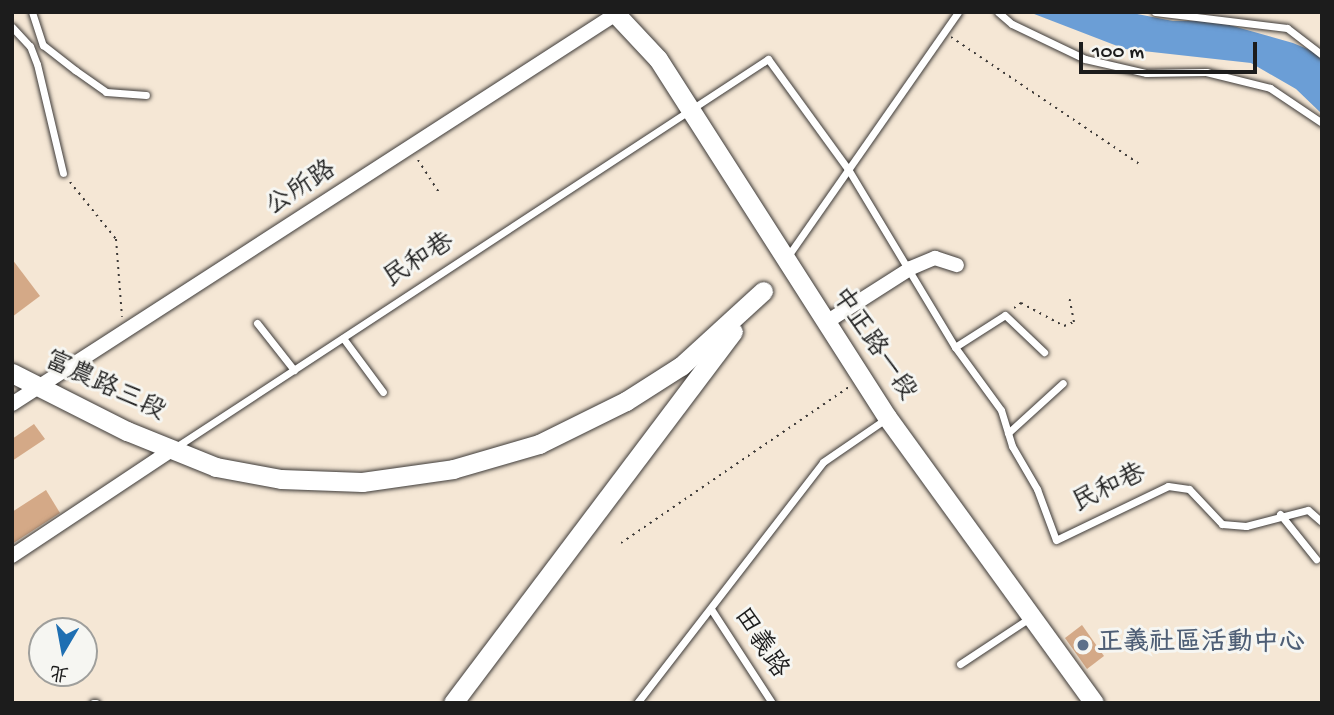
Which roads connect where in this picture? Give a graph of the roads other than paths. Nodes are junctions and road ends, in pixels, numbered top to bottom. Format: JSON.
{"nodes":[{"id":1,"x":32,"y":12,"type":"edge"},
{"id":2,"x":958,"y":12,"type":"edge"},
{"id":3,"x":998,"y":12,"type":"edge"},
{"id":4,"x":1155,"y":12,"type":"edge"},
{"id":5,"x":615,"y":13,"type":"edge"},
{"id":6,"x":12,"y":27,"type":"edge"},
{"id":7,"x":1322,"y":55,"type":"edge"},
{"id":8,"x":146,"y":95,"type":"dead end"},
{"id":9,"x":690,"y":110,"type":"junction"},
{"id":10,"x":1322,"y":123,"type":"edge"},
{"id":11,"x":848,"y":169,"type":"junction"},
{"id":12,"x":63,"y":173,"type":"road end"},
{"id":13,"x":785,"y":260,"type":"junction"},
{"id":14,"x":957,"y":265,"type":"dead end"},
{"id":15,"x":911,"y":268,"type":"junction"},
{"id":16,"x":763,"y":291,"type":"junction"},
{"id":17,"x":257,"y":323,"type":"dead end"},
{"id":18,"x":825,"y":323,"type":"junction"},
{"id":19,"x":343,"y":338,"type":"junction"},
{"id":20,"x":955,"y":347,"type":"junction"},
{"id":21,"x":1044,"y":352,"type":"dead end"},
{"id":22,"x":681,"y":366,"type":"junction"},
{"id":23,"x":294,"y":370,"type":"junction"},
{"id":24,"x":12,"y":373,"type":"edge"},
{"id":25,"x":697,"y":381,"type":"junction"},
{"id":26,"x":1063,"y":383,"type":"dead end"},
{"id":27,"x":38,"y":387,"type":"junction"},
{"id":28,"x":383,"y":392,"type":"dead end"},
{"id":29,"x":12,"y":404,"type":"edge"},
{"id":30,"x":887,"y":418,"type":"junction"},
{"id":31,"x":1008,"y":433,"type":"junction"},
{"id":32,"x":173,"y":449,"type":"junction"},
{"id":33,"x":1280,"y":514,"type":"junction"},
{"id":34,"x":1322,"y":522,"type":"edge"},
{"id":35,"x":12,"y":556,"type":"edge"},
{"id":36,"x":1316,"y":559,"type":"dead end"},
{"id":37,"x":711,"y":609,"type":"junction"},
{"id":38,"x":1032,"y":617,"type":"junction"},
{"id":39,"x":960,"y":664,"type":"dead end"},
{"id":40,"x":453,"y":703,"type":"edge"},
{"id":41,"x":637,"y":703,"type":"edge"},
{"id":42,"x":772,"y":703,"type":"edge"},
{"id":43,"x":1094,"y":703,"type":"edge"}],
"edges":[{"from":1,"to":8,"type":"lane"},
{"from":2,"to":11,"type":"lane"},
{"from":3,"to":10,"type":"lane"},
{"from":4,"to":7,"type":"lane"},
{"from":5,"to":9,"type":"street","name":"中正路一段"},
{"from":5,"to":27,"type":"street","name":"公所路"},
{"from":6,"to":12,"type":"lane"},
{"from":9,"to":11,"type":"lane","name":"民和巷"},
{"from":9,"to":13,"type":"street","name":"中正路一段"},
{"from":9,"to":19,"type":"lane","name":"民和巷"},
{"from":11,"to":13,"type":"lane"},
{"from":11,"to":15,"type":"lane","name":"民和巷"},
{"from":13,"to":16,"type":"street"},
{"from":13,"to":18,"type":"street","name":"中正路一段"},
{"from":14,"to":15,"type":"street"},
{"from":15,"to":18,"type":"street"},
{"from":15,"to":20,"type":"lane","name":"民和巷"},
{"from":16,"to":22,"type":"street","name":"富農路三段"},
{"from":16,"to":25,"type":"street"},
{"from":17,"to":23,"type":"lane"},
{"from":18,"to":30,"type":"street","name":"中正路一段"},
{"from":19,"to":23,"type":"lane","name":"民和巷"},
{"from":19,"to":28,"type":"lane"},
{"from":20,"to":21,"type":"lane"},
{"from":20,"to":31,"type":"lane","name":"民和巷"},
{"from":22,"to":25,"type":"street"},
{"from":22,"to":32,"type":"street","name":"富農路三段"},
{"from":23,"to":32,"type":"lane","name":"民和巷"},
{"from":24,"to":27,"type":"street","name":"富農路三段"},
{"from":25,"to":40,"type":"street"},
{"from":26,"to":31,"type":"lane"},
{"from":27,"to":29,"type":"street","name":"公所路"},
{"from":27,"to":32,"type":"street","name":"富農路三段"},
{"from":30,"to":37,"type":"lane"},
{"from":30,"to":38,"type":"street","name":"中正路一段"},
{"from":31,"to":33,"type":"lane","name":"民和巷"},
{"from":32,"to":35,"type":"street"},
{"from":33,"to":34,"type":"lane","name":"民和巷"},
{"from":33,"to":36,"type":"lane"},
{"from":37,"to":41,"type":"lane"},
{"from":37,"to":42,"type":"lane","name":"田義路"},
{"from":38,"to":39,"type":"lane"},
{"from":38,"to":43,"type":"street","name":"中正路一段"}]}
